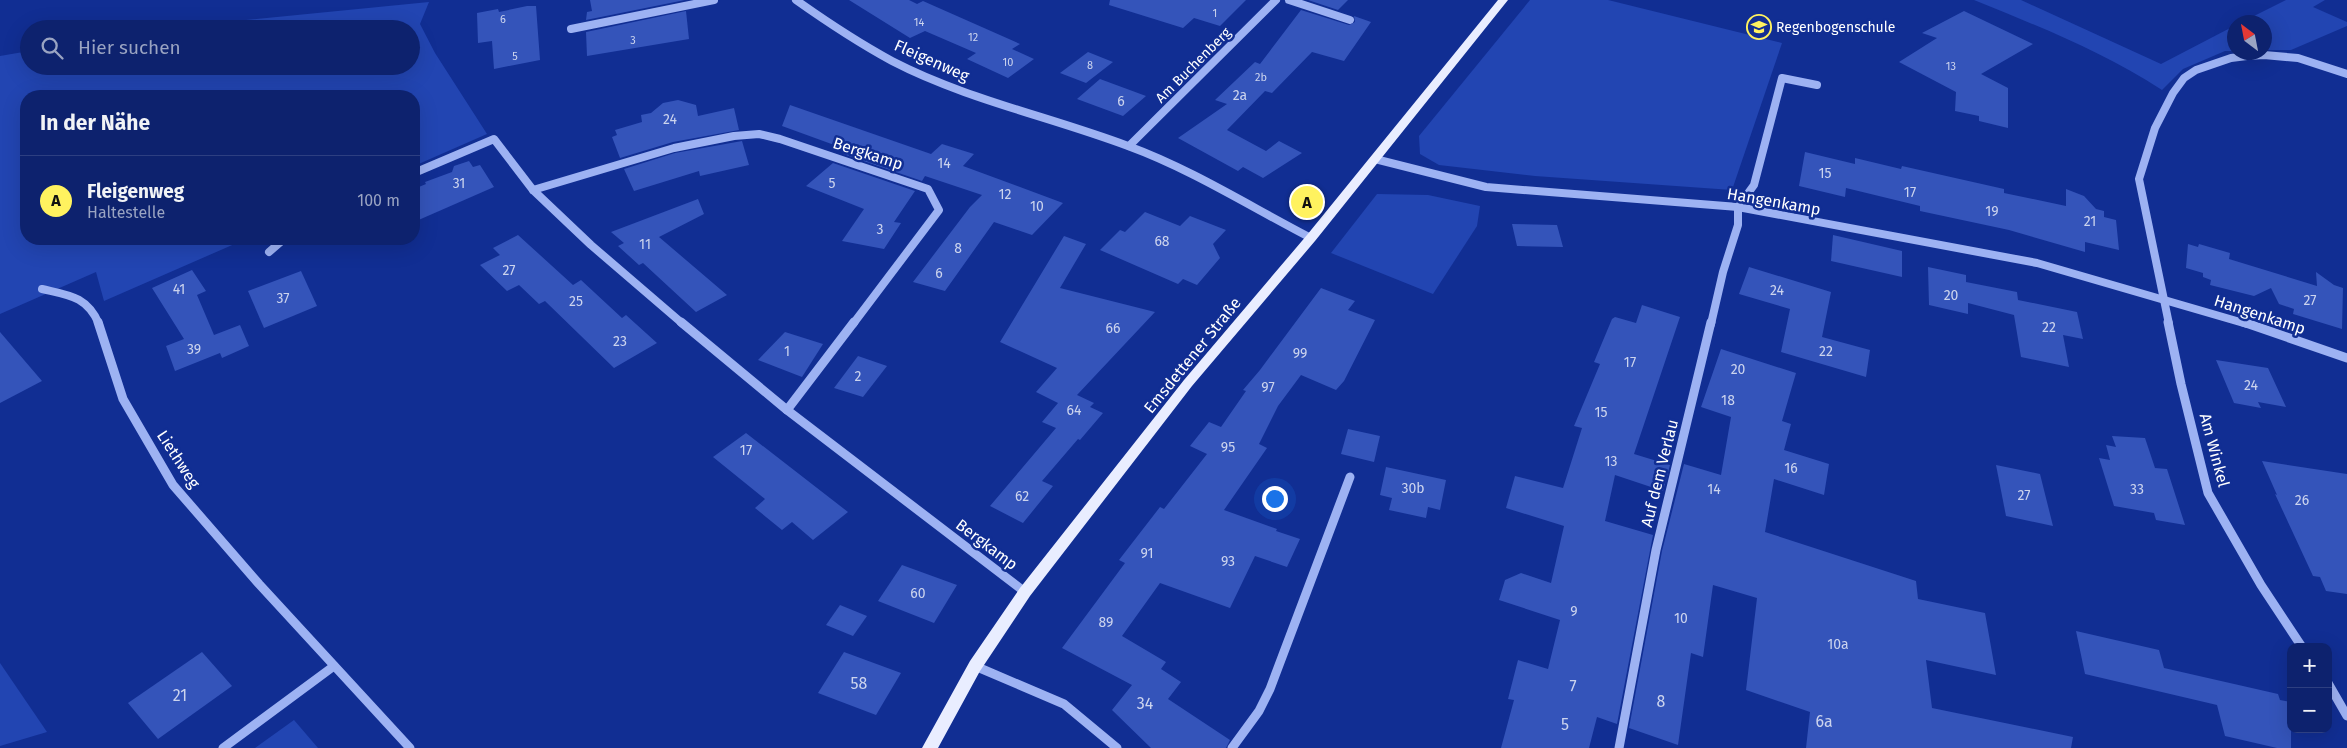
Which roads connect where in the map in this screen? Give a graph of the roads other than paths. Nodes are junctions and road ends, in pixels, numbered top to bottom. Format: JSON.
{"nodes":[{"id":1,"x":714,"y":0,"type":"edge"},
{"id":2,"x":796,"y":0,"type":"edge"},
{"id":3,"x":1273,"y":0,"type":"edge"},
{"id":4,"x":1289,"y":0,"type":"edge"},
{"id":5,"x":1503,"y":0,"type":"edge"},
{"id":6,"x":1350,"y":20,"type":"dead end"},
{"id":7,"x":571,"y":29,"type":"dead end"},
{"id":8,"x":2347,"y":74,"type":"edge"},
{"id":9,"x":1817,"y":85,"type":"dead end"},
{"id":10,"x":1129,"y":146,"type":"junction"},
{"id":11,"x":1375,"y":160,"type":"junction"},
{"id":12,"x":420,"y":170,"type":"edge"},
{"id":13,"x":533,"y":190,"type":"junction"},
{"id":14,"x":1738,"y":207,"type":"junction"},
{"id":15,"x":1311,"y":238,"type":"junction"},
{"id":16,"x":278,"y":245,"type":"edge"},
{"id":17,"x":270,"y":252,"type":"dead end"},
{"id":18,"x":42,"y":289,"type":"dead end"},
{"id":19,"x":2164,"y":299,"type":"junction"},
{"id":20,"x":2347,"y":358,"type":"edge"},
{"id":21,"x":787,"y":410,"type":"junction"},
{"id":22,"x":1350,"y":477,"type":"dead end"},
{"id":23,"x":1025,"y":592,"type":"junction"},
{"id":24,"x":2299,"y":643,"type":"edge"},
{"id":25,"x":334,"y":666,"type":"junction"},
{"id":26,"x":975,"y":666,"type":"junction"},
{"id":27,"x":2331,"y":688,"type":"edge"},
{"id":28,"x":2347,"y":716,"type":"edge"},
{"id":29,"x":223,"y":748,"type":"edge"},
{"id":30,"x":410,"y":748,"type":"edge"},
{"id":31,"x":930,"y":748,"type":"edge"},
{"id":32,"x":1117,"y":748,"type":"edge"},
{"id":33,"x":1232,"y":748,"type":"edge"},
{"id":34,"x":1619,"y":748,"type":"edge"}],
"edges":[{"from":1,"to":7,"type":"street"},
{"from":2,"to":10,"type":"street","name":"Fleigenweg"},
{"from":3,"to":10,"type":"street","name":"Am Buchenberg"},
{"from":4,"to":6,"type":"street"},
{"from":5,"to":11,"type":"main road","name":"Emsdettener Straße"},
{"from":8,"to":19,"type":"street"},
{"from":9,"to":14,"type":"street"},
{"from":10,"to":15,"type":"street","name":"Fleigenweg"},
{"from":11,"to":14,"type":"street","name":"Hangenkamp"},
{"from":11,"to":15,"type":"main road","name":"Emsdettener Straße"},
{"from":12,"to":13,"type":"street","name":"Bergkamp"},
{"from":13,"to":21,"type":"street","name":"Bergkamp"},
{"from":13,"to":21,"type":"street","name":"Bergkamp"},
{"from":14,"to":19,"type":"street","name":"Hangenkamp"},
{"from":14,"to":34,"type":"street","name":"Auf dem Verlau"},
{"from":15,"to":23,"type":"main road","name":"Emsdettener Straße"},
{"from":16,"to":17,"type":"street"},
{"from":18,"to":25,"type":"street","name":"Liethweg"},
{"from":19,"to":20,"type":"street","name":"Hangenkamp"},
{"from":19,"to":24,"type":"street","name":"Am Winkel"},
{"from":21,"to":23,"type":"street","name":"Bergkamp"},
{"from":22,"to":33,"type":"street"},
{"from":23,"to":26,"type":"main road","name":"Emsdettener Straße"},
{"from":25,"to":29,"type":"street"},
{"from":25,"to":30,"type":"street","name":"Liethweg"},
{"from":26,"to":31,"type":"main road","name":"Emsdettener Straße"},
{"from":26,"to":32,"type":"street"},
{"from":27,"to":28,"type":"street"}]}
